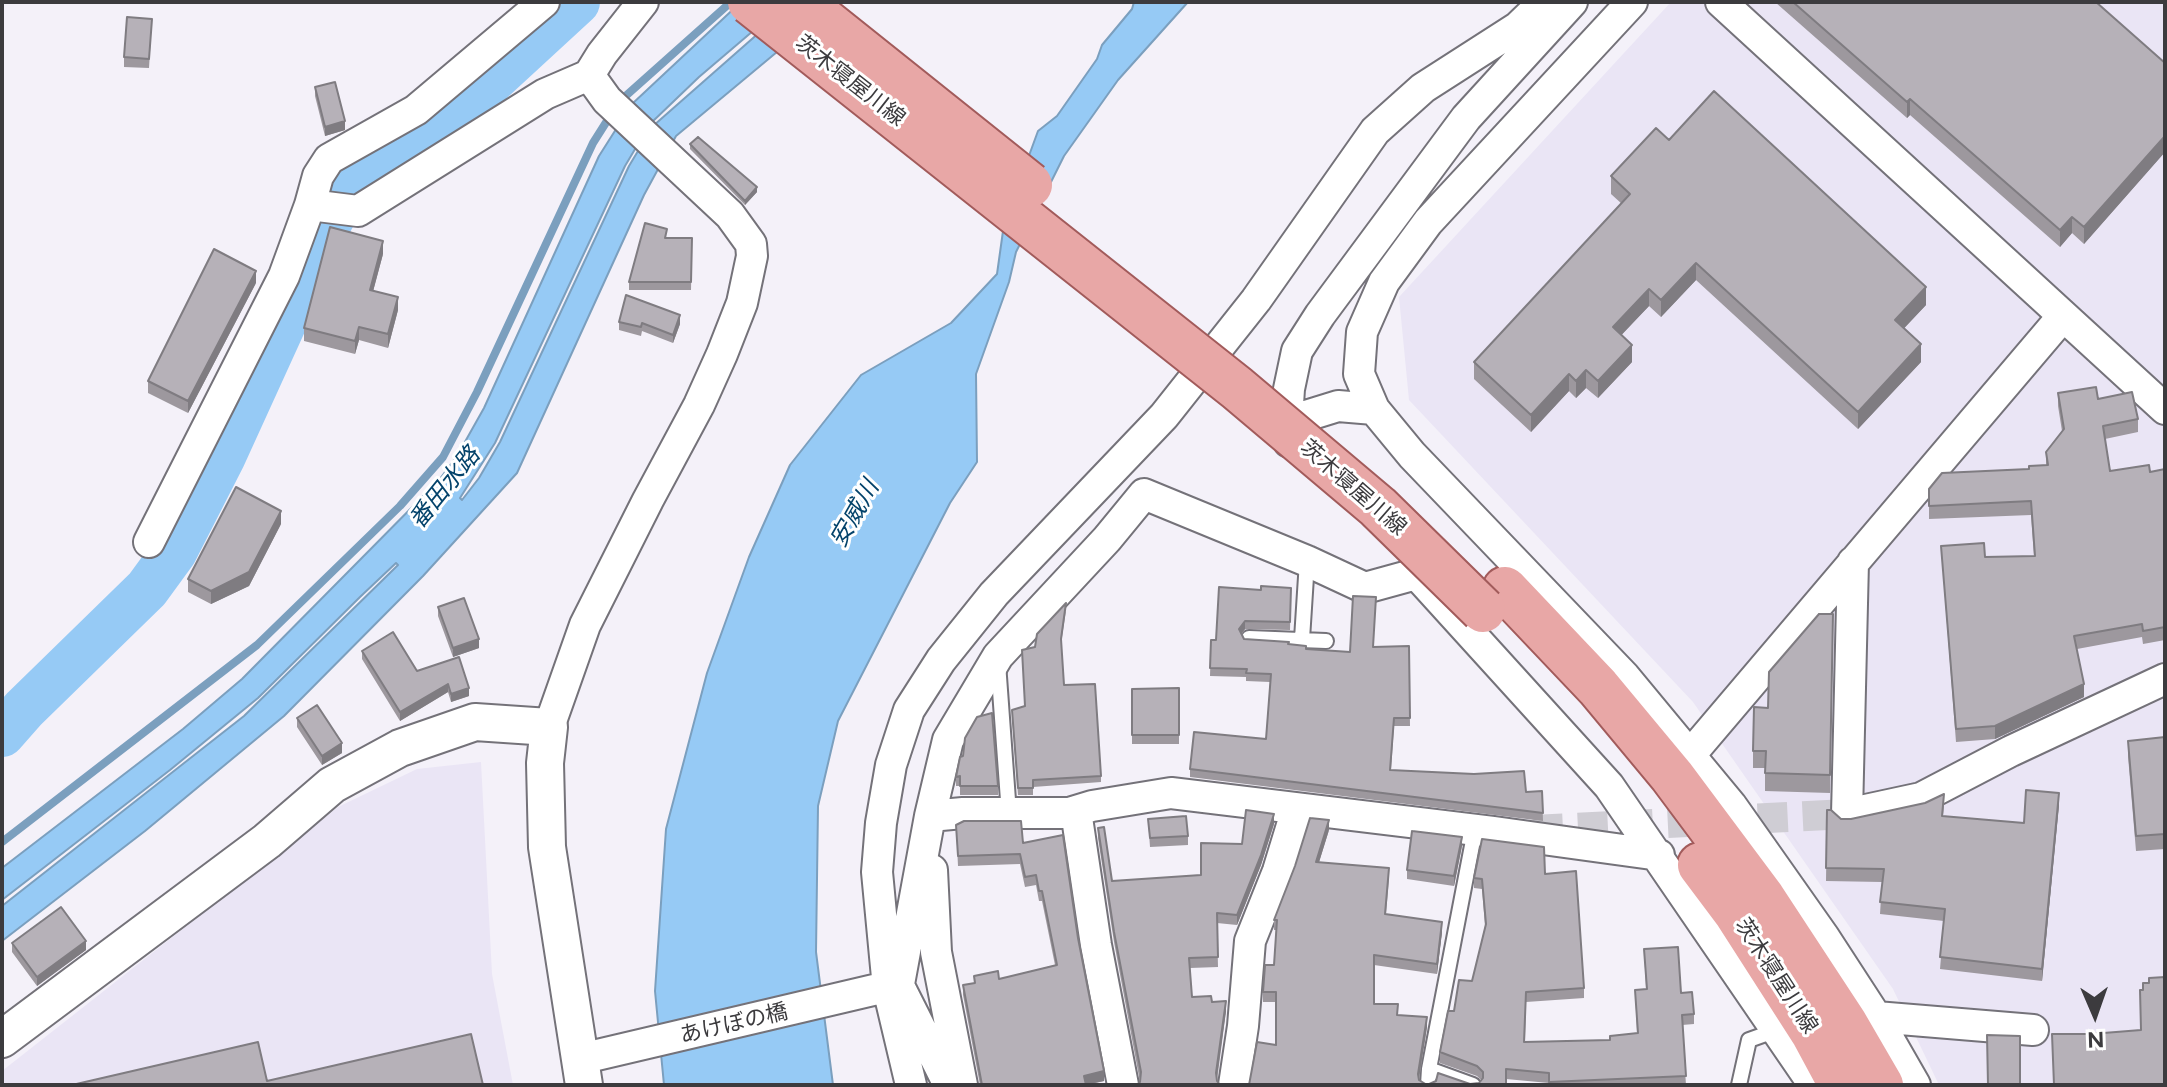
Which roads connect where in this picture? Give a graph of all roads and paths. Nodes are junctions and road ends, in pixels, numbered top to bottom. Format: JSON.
{"nodes":[{"id":1,"x":544,"y":2,"type":"edge"},
{"id":2,"x":643,"y":2,"type":"edge"},
{"id":3,"x":750,"y":2,"type":"edge"},
{"id":4,"x":801,"y":2,"type":"edge"},
{"id":5,"x":1544,"y":2,"type":"edge"},
{"id":6,"x":1572,"y":2,"type":"edge"},
{"id":7,"x":1632,"y":2,"type":"edge"},
{"id":8,"x":1721,"y":2,"type":"edge"},
{"id":9,"x":589,"y":75,"type":"junction"},
{"id":10,"x":310,"y":205,"type":"junction"},
{"id":11,"x":2063,"y":316,"type":"junction"},
{"id":12,"x":1374,"y":409,"type":"junction"},
{"id":13,"x":2165,"y":409,"type":"edge"},
{"id":14,"x":1286,"y":435,"type":"junction"},
{"id":15,"x":149,"y":542,"type":"dead end"},
{"id":16,"x":1307,"y":561,"type":"junction"},
{"id":17,"x":1853,"y":562,"type":"junction"},
{"id":18,"x":1416,"y":574,"type":"junction"},
{"id":19,"x":1494,"y":599,"type":"junction"},
{"id":20,"x":1249,"y":638,"type":"edge"},
{"id":21,"x":1302,"y":639,"type":"junction"},
{"id":22,"x":1326,"y":641,"type":"dead end"},
{"id":23,"x":998,"y":656,"type":"junction"},
{"id":24,"x":2165,"y":679,"type":"edge"},
{"id":25,"x":549,"y":727,"type":"junction"},
{"id":26,"x":1690,"y":755,"type":"junction"},
{"id":27,"x":1297,"y":809,"type":"junction"},
{"id":28,"x":1076,"y":811,"type":"junction"},
{"id":29,"x":1009,"y":814,"type":"junction"},
{"id":30,"x":930,"y":816,"type":"junction"},
{"id":31,"x":1475,"y":830,"type":"junction"},
{"id":32,"x":1659,"y":855,"type":"junction"},
{"id":33,"x":890,"y":987,"type":"junction"},
{"id":34,"x":1876,"y":1017,"type":"junction"},
{"id":35,"x":1778,"y":1030,"type":"junction"},
{"id":36,"x":2033,"y":1030,"type":"dead end"},
{"id":37,"x":2,"y":1039,"type":"edge"},
{"id":38,"x":586,"y":1067,"type":"edge"},
{"id":39,"x":1429,"y":1069,"type":"junction"},
{"id":40,"x":911,"y":1085,"type":"edge"},
{"id":41,"x":949,"y":1085,"type":"edge"},
{"id":42,"x":962,"y":1085,"type":"edge"},
{"id":43,"x":1123,"y":1085,"type":"edge"},
{"id":44,"x":1234,"y":1085,"type":"edge"},
{"id":45,"x":1428,"y":1085,"type":"edge"},
{"id":46,"x":1473,"y":1085,"type":"edge"},
{"id":47,"x":1739,"y":1085,"type":"edge"},
{"id":48,"x":1814,"y":1085,"type":"edge"},
{"id":49,"x":1841,"y":1085,"type":"edge"},
{"id":50,"x":1881,"y":1085,"type":"edge"},
{"id":51,"x":1915,"y":1085,"type":"edge"}],
"edges":[{"from":1,"to":10,"type":"street"},
{"from":2,"to":9,"type":"street"},
{"from":3,"to":19,"type":"main road","name":"茨木寝屋川線","bridge":true},
{"from":4,"to":19,"type":"main road","name":"茨木寝屋川線","bridge":true},
{"from":5,"to":33,"type":"street"},
{"from":6,"to":14,"type":"street"},
{"from":7,"to":12,"type":"street"},
{"from":8,"to":11,"type":"street"},
{"from":9,"to":10,"type":"street"},
{"from":9,"to":25,"type":"street"},
{"from":10,"to":15,"type":"street"},
{"from":11,"to":13,"type":"street"},
{"from":11,"to":17,"type":"street"},
{"from":12,"to":14,"type":"street"},
{"from":12,"to":26,"type":"street"},
{"from":14,"to":18,"type":"street"},
{"from":16,"to":18,"type":"street"},
{"from":16,"to":21,"type":"lane"},
{"from":16,"to":23,"type":"street"},
{"from":17,"to":24,"type":"street"},
{"from":17,"to":26,"type":"street"},
{"from":18,"to":32,"type":"street"},
{"from":19,"to":49,"type":"main road","name":"茨木寝屋川線"},
{"from":19,"to":50,"type":"main road","name":"茨木寝屋川線"},
{"from":20,"to":21,"type":"lane"},
{"from":21,"to":22,"type":"lane"},
{"from":23,"to":29,"type":"lane"},
{"from":23,"to":30,"type":"street"},
{"from":25,"to":37,"type":"street"},
{"from":25,"to":38,"type":"street"},
{"from":26,"to":34,"type":"street"},
{"from":27,"to":28,"type":"street"},
{"from":27,"to":31,"type":"street"},
{"from":27,"to":44,"type":"street"},
{"from":28,"to":29,"type":"street"},
{"from":28,"to":43,"type":"street"},
{"from":29,"to":30,"type":"street"},
{"from":30,"to":33,"type":"street"},
{"from":30,"to":42,"type":"street"},
{"from":31,"to":32,"type":"street"},
{"from":31,"to":39,"type":"lane"},
{"from":32,"to":35,"type":"street"},
{"from":33,"to":38,"type":"street","name":"あけぼの橋"},
{"from":33,"to":40,"type":"street"},
{"from":33,"to":41,"type":"street"},
{"from":34,"to":36,"type":"street"},
{"from":34,"to":51,"type":"street"},
{"from":35,"to":47,"type":"lane"},
{"from":35,"to":48,"type":"street"},
{"from":39,"to":45,"type":"lane"},
{"from":39,"to":46,"type":"lane"}]}
